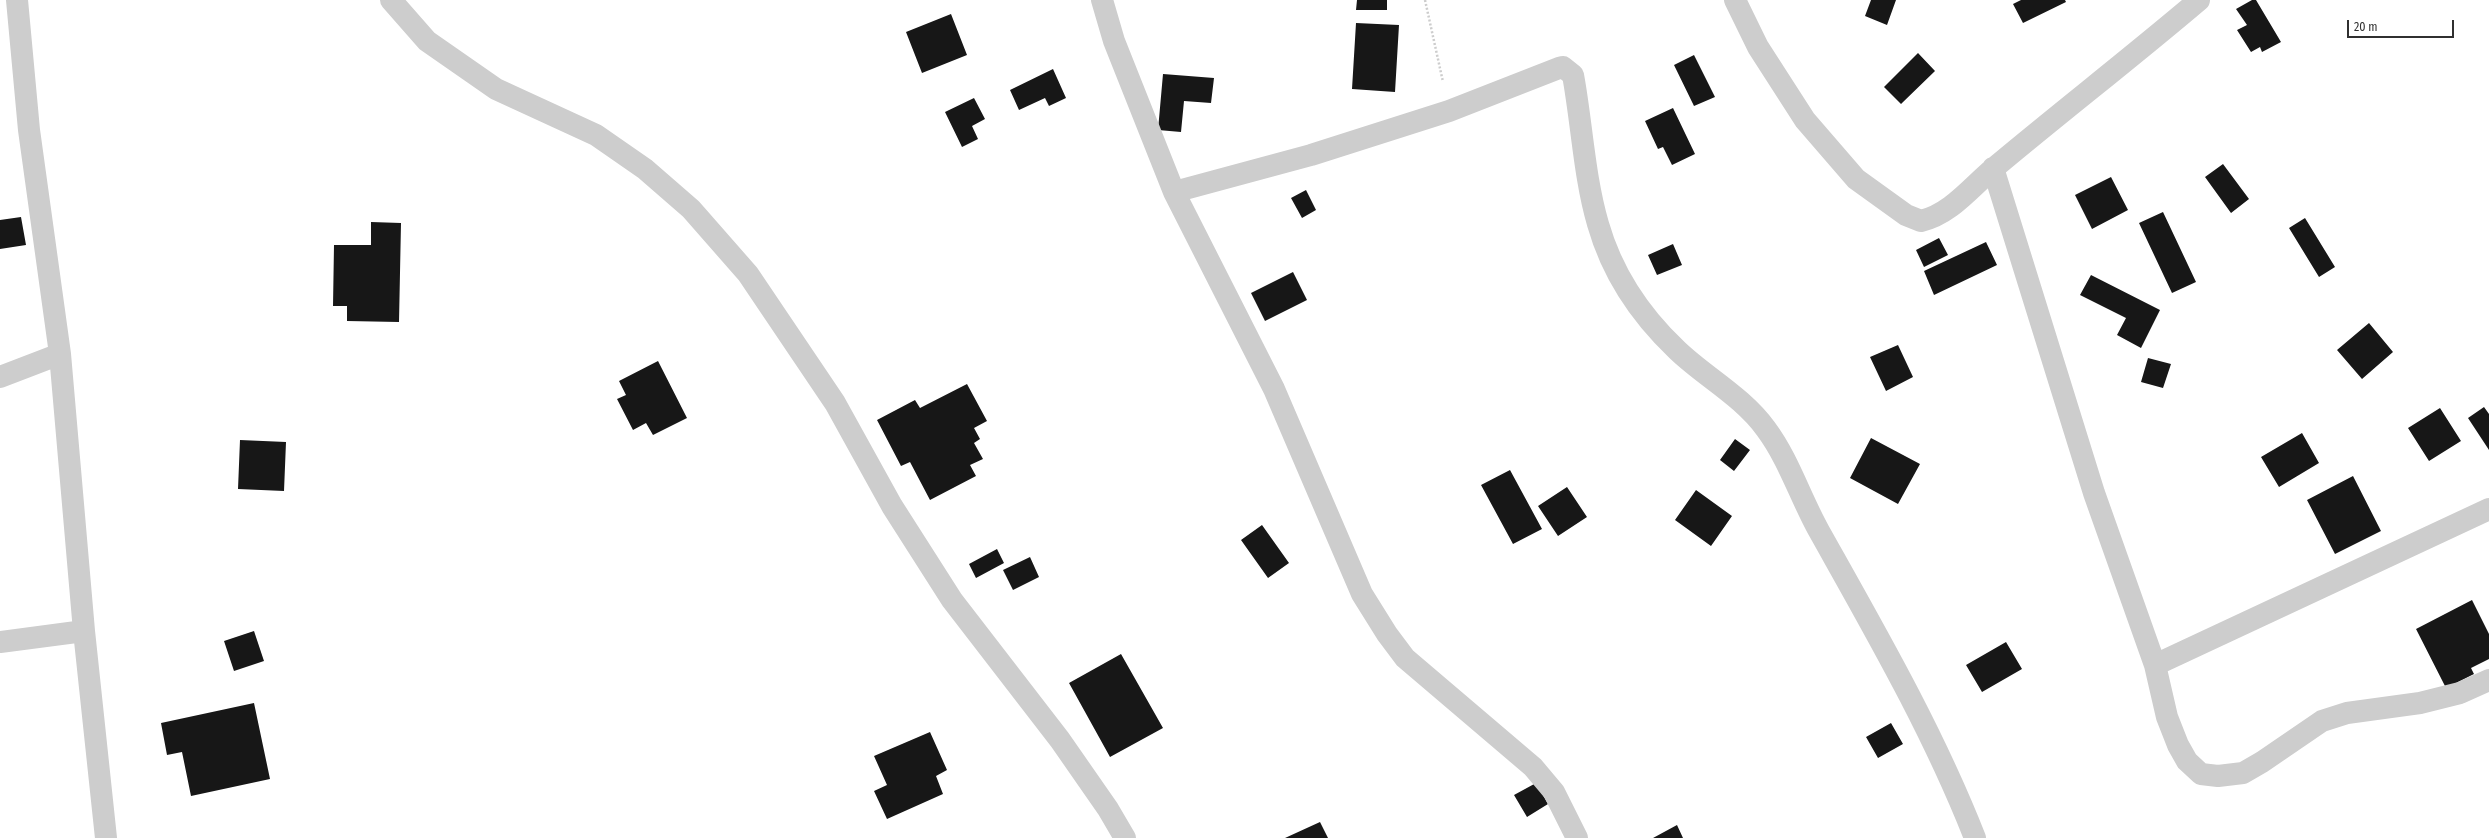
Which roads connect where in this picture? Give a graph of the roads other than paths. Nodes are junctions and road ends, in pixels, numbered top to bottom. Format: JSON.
{"nodes":[{"id":1,"x":17,"y":0,"type":"edge"},
{"id":2,"x":391,"y":0,"type":"edge"},
{"id":3,"x":1102,"y":0,"type":"edge"},
{"id":4,"x":1734,"y":0,"type":"edge"},
{"id":5,"x":2199,"y":0,"type":"edge"},
{"id":6,"x":1993,"y":168,"type":"junction"},
{"id":7,"x":1174,"y":192,"type":"junction"},
{"id":8,"x":60,"y":354,"type":"junction"},
{"id":9,"x":0,"y":377,"type":"edge"},
{"id":10,"x":2489,"y":509,"type":"edge"},
{"id":11,"x":84,"y":631,"type":"junction"},
{"id":12,"x":0,"y":642,"type":"edge"},
{"id":13,"x":2155,"y":665,"type":"junction"},
{"id":14,"x":2489,"y":680,"type":"edge"},
{"id":15,"x":106,"y":838,"type":"edge"},
{"id":16,"x":1125,"y":838,"type":"edge"},
{"id":17,"x":1577,"y":838,"type":"edge"},
{"id":18,"x":1975,"y":838,"type":"edge"}],
"edges":[{"from":1,"to":8,"type":"street"},
{"from":2,"to":16,"type":"street"},
{"from":3,"to":7,"type":"street"},
{"from":4,"to":6,"type":"street"},
{"from":5,"to":6,"type":"street"},
{"from":6,"to":13,"type":"street"},
{"from":7,"to":17,"type":"street"},
{"from":7,"to":18,"type":"street"},
{"from":8,"to":9,"type":"street"},
{"from":8,"to":11,"type":"street"},
{"from":10,"to":13,"type":"street"},
{"from":11,"to":12,"type":"street"},
{"from":11,"to":15,"type":"street"},
{"from":13,"to":14,"type":"street"}]}
